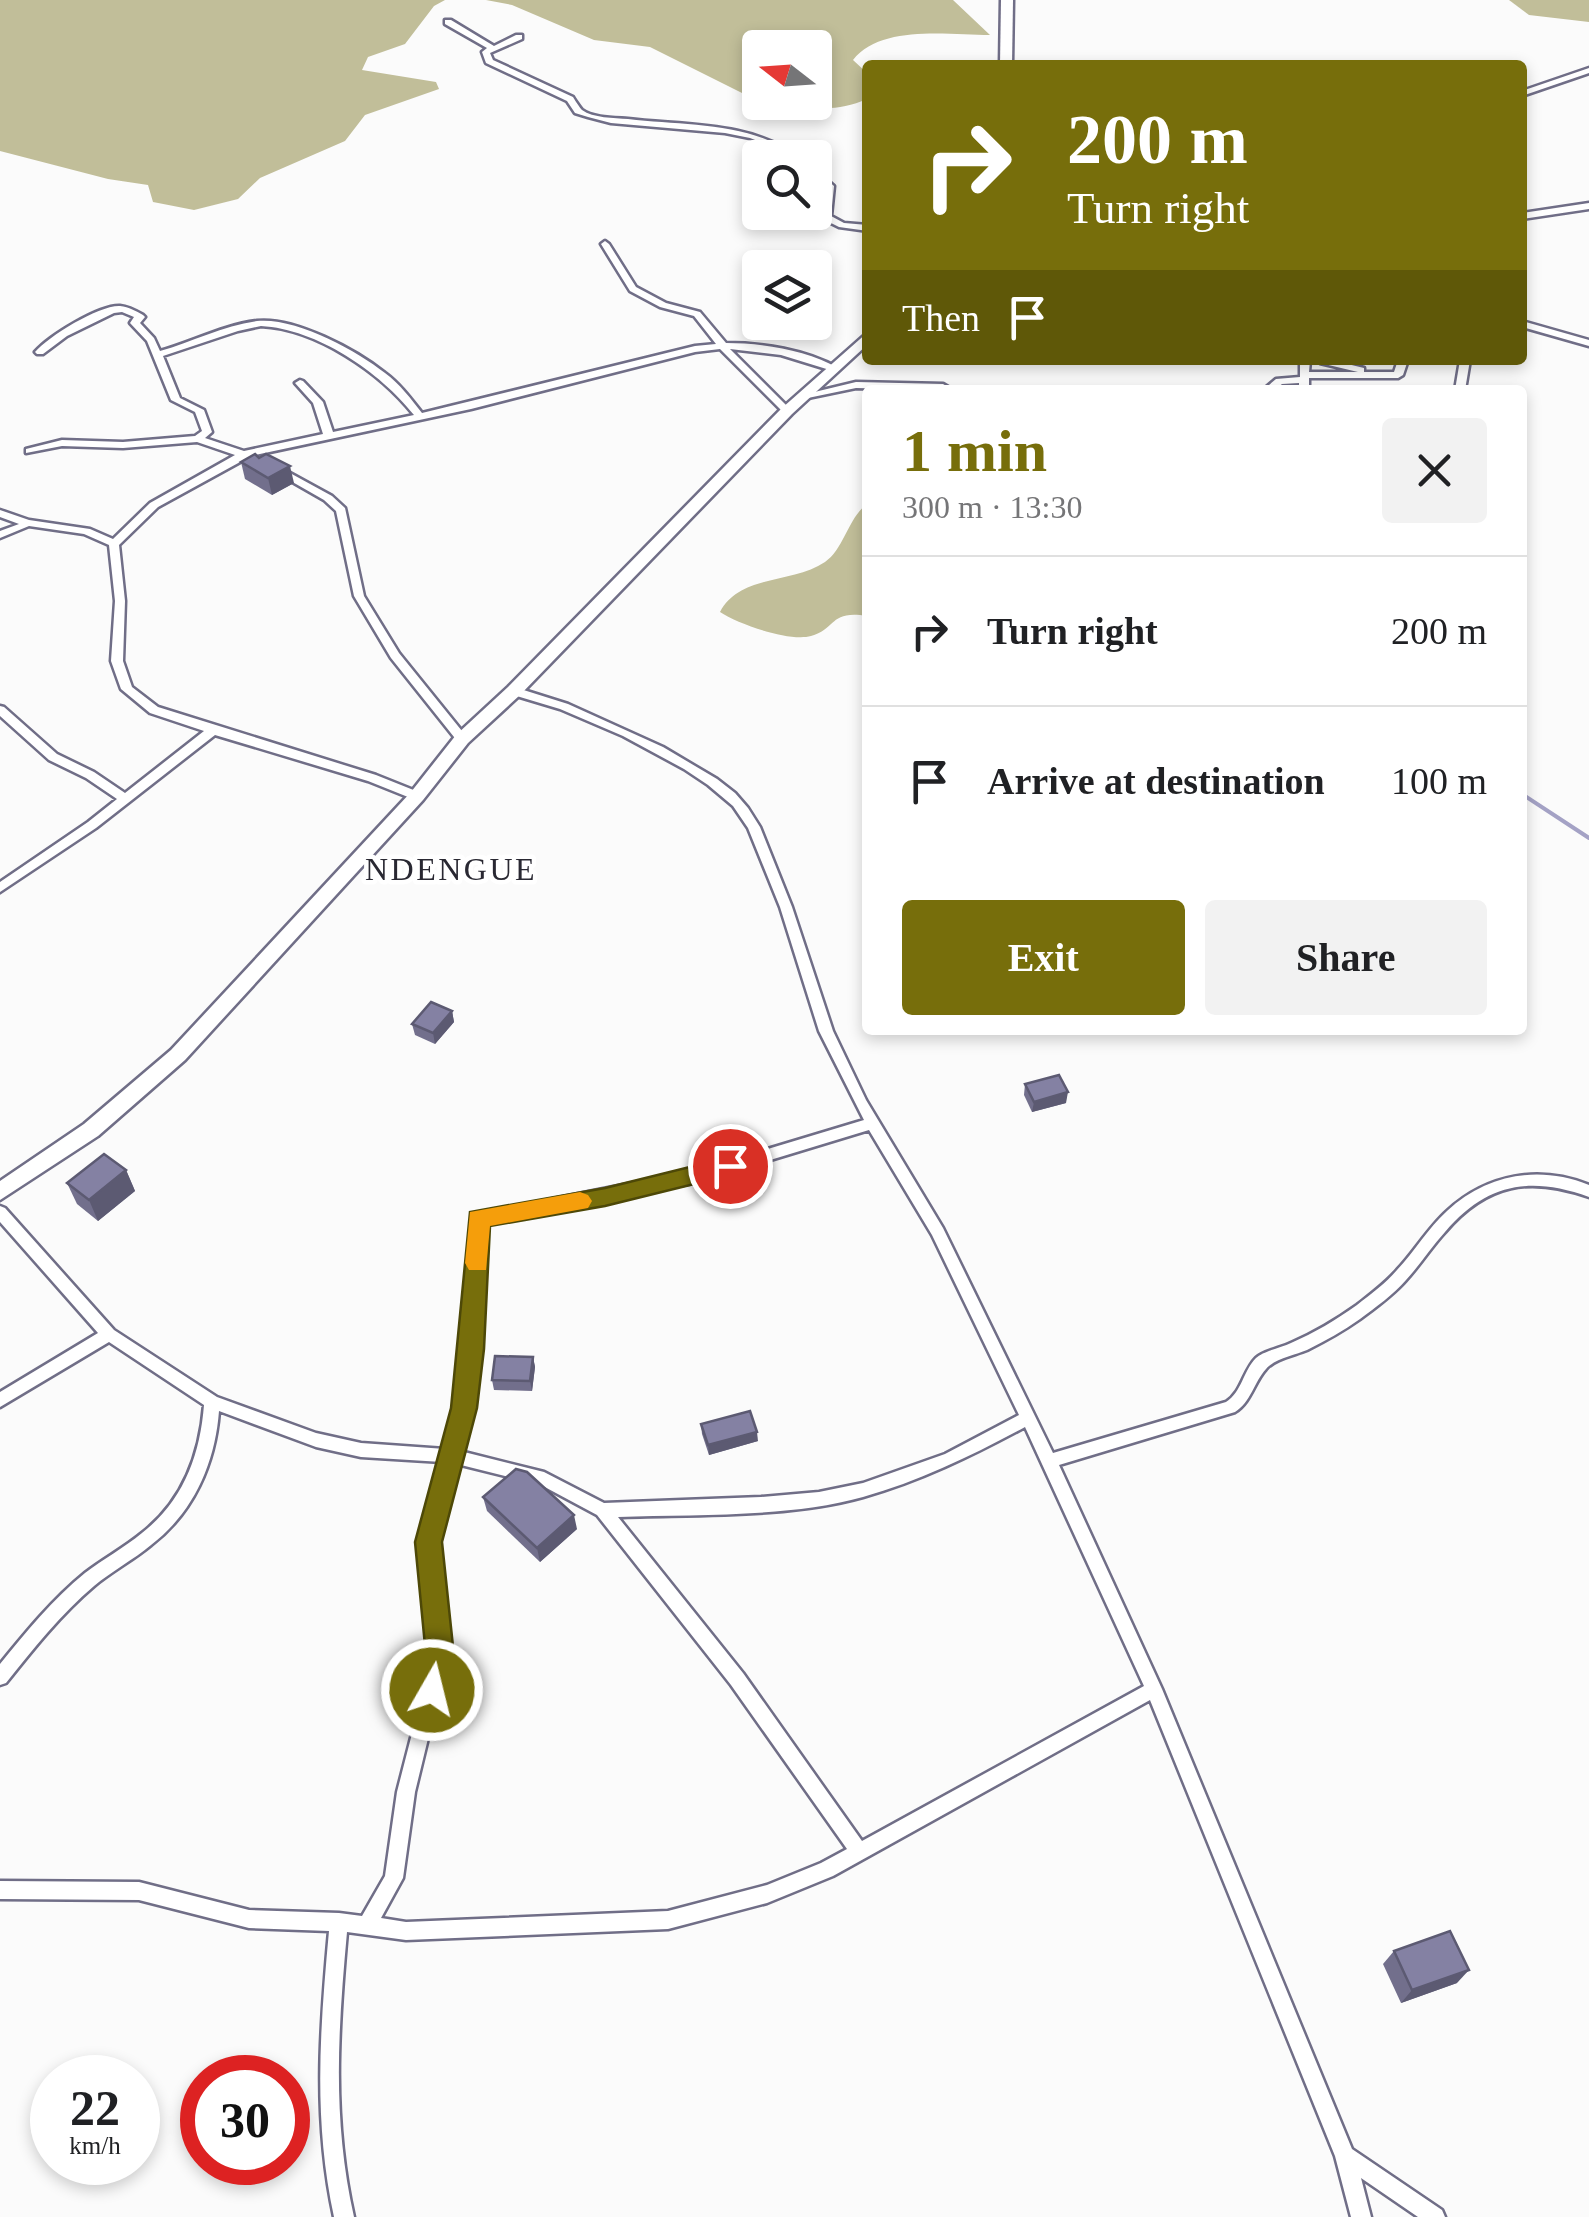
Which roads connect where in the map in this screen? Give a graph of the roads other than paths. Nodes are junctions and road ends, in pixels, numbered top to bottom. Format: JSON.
{"nodes":[{"id":1,"x":1008,"y":0,"type":"edge"},
{"id":2,"x":448,"y":22,"type":"dead end"},
{"id":3,"x":519,"y":36,"type":"dead end"},
{"id":4,"x":492,"y":48,"type":"junction"},
{"id":5,"x":1006,"y":60,"type":"edge"},
{"id":6,"x":1589,"y":70,"type":"edge"},
{"id":7,"x":1527,"y":92,"type":"edge"},
{"id":8,"x":757,"y":140,"type":"edge"},
{"id":9,"x":1589,"y":206,"type":"edge"},
{"id":10,"x":1527,"y":215,"type":"edge"},
{"id":11,"x":832,"y":221,"type":"edge"},
{"id":12,"x":862,"y":227,"type":"edge"},
{"id":13,"x":605,"y":244,"type":"dead end"},
{"id":14,"x":1527,"y":325,"type":"edge"},
{"id":15,"x":862,"y":341,"type":"edge"},
{"id":16,"x":1589,"y":343,"type":"edge"},
{"id":17,"x":721,"y":344,"type":"junction"},
{"id":18,"x":40,"y":352,"type":"dead end"},
{"id":19,"x":156,"y":355,"type":"junction"},
{"id":20,"x":1338,"y":365,"type":"edge"},
{"id":21,"x":1401,"y":365,"type":"edge"},
{"id":22,"x":833,"y":368,"type":"junction"},
{"id":23,"x":1305,"y":375,"type":"edge"},
{"id":24,"x":1376,"y":375,"type":"junction"},
{"id":25,"x":300,"y":383,"type":"dead end"},
{"id":26,"x":862,"y":385,"type":"edge"},
{"id":27,"x":1275,"y":385,"type":"edge"},
{"id":28,"x":803,"y":396,"type":"junction"},
{"id":29,"x":787,"y":411,"type":"junction"},
{"id":30,"x":420,"y":417,"type":"junction"},
{"id":31,"x":330,"y":438,"type":"junction"},
{"id":32,"x":198,"y":439,"type":"junction"},
{"id":33,"x":30,"y":451,"type":"dead end"},
{"id":34,"x":244,"y":454,"type":"junction"},
{"id":35,"x":0,"y":514,"type":"edge"},
{"id":36,"x":26,"y":524,"type":"junction"},
{"id":37,"x":0,"y":535,"type":"edge"},
{"id":38,"x":114,"y":544,"type":"junction"},
{"id":39,"x":514,"y":692,"type":"junction"},
{"id":40,"x":0,"y":710,"type":"edge"},
{"id":41,"x":213,"y":730,"type":"junction"},
{"id":42,"x":462,"y":739,"type":"junction"},
{"id":43,"x":418,"y":796,"type":"junction"},
{"id":44,"x":126,"y":799,"type":"junction"},
{"id":45,"x":0,"y":888,"type":"edge"},
{"id":46,"x":873,"y":1123,"type":"junction"},
{"id":47,"x":1,"y":1189,"type":"edge"},
{"id":48,"x":1589,"y":1191,"type":"edge"},
{"id":49,"x":0,"y":1212,"type":"edge"},
{"id":50,"x":110,"y":1334,"type":"junction"},
{"id":51,"x":0,"y":1400,"type":"edge"},
{"id":52,"x":212,"y":1402,"type":"junction"},
{"id":53,"x":1026,"y":1418,"type":"junction"},
{"id":54,"x":452,"y":1456,"type":"junction"},
{"id":55,"x":1049,"y":1461,"type":"junction"},
{"id":56,"x":603,"y":1510,"type":"junction"},
{"id":57,"x":0,"y":1677,"type":"edge"},
{"id":58,"x":1154,"y":1689,"type":"junction"},
{"id":59,"x":859,"y":1851,"type":"junction"},
{"id":60,"x":0,"y":1890,"type":"edge"},
{"id":61,"x":340,"y":1922,"type":"junction"},
{"id":62,"x":367,"y":1924,"type":"junction"},
{"id":63,"x":1345,"y":2156,"type":"junction"},
{"id":64,"x":344,"y":2217,"type":"edge"},
{"id":65,"x":1361,"y":2217,"type":"edge"},
{"id":66,"x":1435,"y":2217,"type":"edge"}],
"edges":[{"from":1,"to":5,"type":"main road"},
{"from":2,"to":4,"type":"street"},
{"from":3,"to":4,"type":"street"},
{"from":4,"to":8,"type":"street"},
{"from":6,"to":7,"type":"street"},
{"from":9,"to":10,"type":"street"},
{"from":11,"to":12,"type":"street"},
{"from":13,"to":17,"type":"street"},
{"from":14,"to":16,"type":"street"},
{"from":15,"to":22,"type":"main road"},
{"from":17,"to":22,"type":"street"},
{"from":17,"to":29,"type":"street"},
{"from":17,"to":30,"type":"street"},
{"from":18,"to":19,"type":"street"},
{"from":19,"to":30,"type":"street"},
{"from":19,"to":32,"type":"street"},
{"from":20,"to":24,"type":"street"},
{"from":21,"to":24,"type":"street"},
{"from":22,"to":28,"type":"main road"},
{"from":23,"to":24,"type":"street"},
{"from":23,"to":27,"type":"street"},
{"from":25,"to":31,"type":"street"},
{"from":26,"to":28,"type":"street"},
{"from":28,"to":29,"type":"main road"},
{"from":29,"to":39,"type":"main road"},
{"from":30,"to":31,"type":"street"},
{"from":31,"to":34,"type":"street"},
{"from":32,"to":33,"type":"street"},
{"from":32,"to":34,"type":"street"},
{"from":34,"to":38,"type":"street"},
{"from":34,"to":42,"type":"street"},
{"from":35,"to":36,"type":"street"},
{"from":36,"to":37,"type":"street"},
{"from":36,"to":38,"type":"street"},
{"from":38,"to":41,"type":"street"},
{"from":39,"to":42,"type":"main road"},
{"from":39,"to":46,"type":"street"},
{"from":40,"to":44,"type":"street"},
{"from":41,"to":43,"type":"street"},
{"from":41,"to":44,"type":"street"},
{"from":42,"to":43,"type":"main road"},
{"from":43,"to":47,"type":"main road"},
{"from":44,"to":45,"type":"street"},
{"from":46,"to":53,"type":"street"},
{"from":46,"to":54,"type":"street"},
{"from":48,"to":55,"type":"street"},
{"from":49,"to":50,"type":"street"},
{"from":50,"to":51,"type":"street"},
{"from":50,"to":52,"type":"street"},
{"from":52,"to":54,"type":"street"},
{"from":52,"to":57,"type":"street"},
{"from":53,"to":55,"type":"street"},
{"from":53,"to":56,"type":"street"},
{"from":54,"to":56,"type":"street"},
{"from":54,"to":62,"type":"street"},
{"from":55,"to":58,"type":"street"},
{"from":56,"to":59,"type":"street"},
{"from":58,"to":59,"type":"street"},
{"from":58,"to":63,"type":"street"},
{"from":59,"to":62,"type":"street"},
{"from":60,"to":61,"type":"street"},
{"from":61,"to":62,"type":"street"},
{"from":61,"to":64,"type":"street"},
{"from":63,"to":65,"type":"street"},
{"from":63,"to":66,"type":"street"}]}
